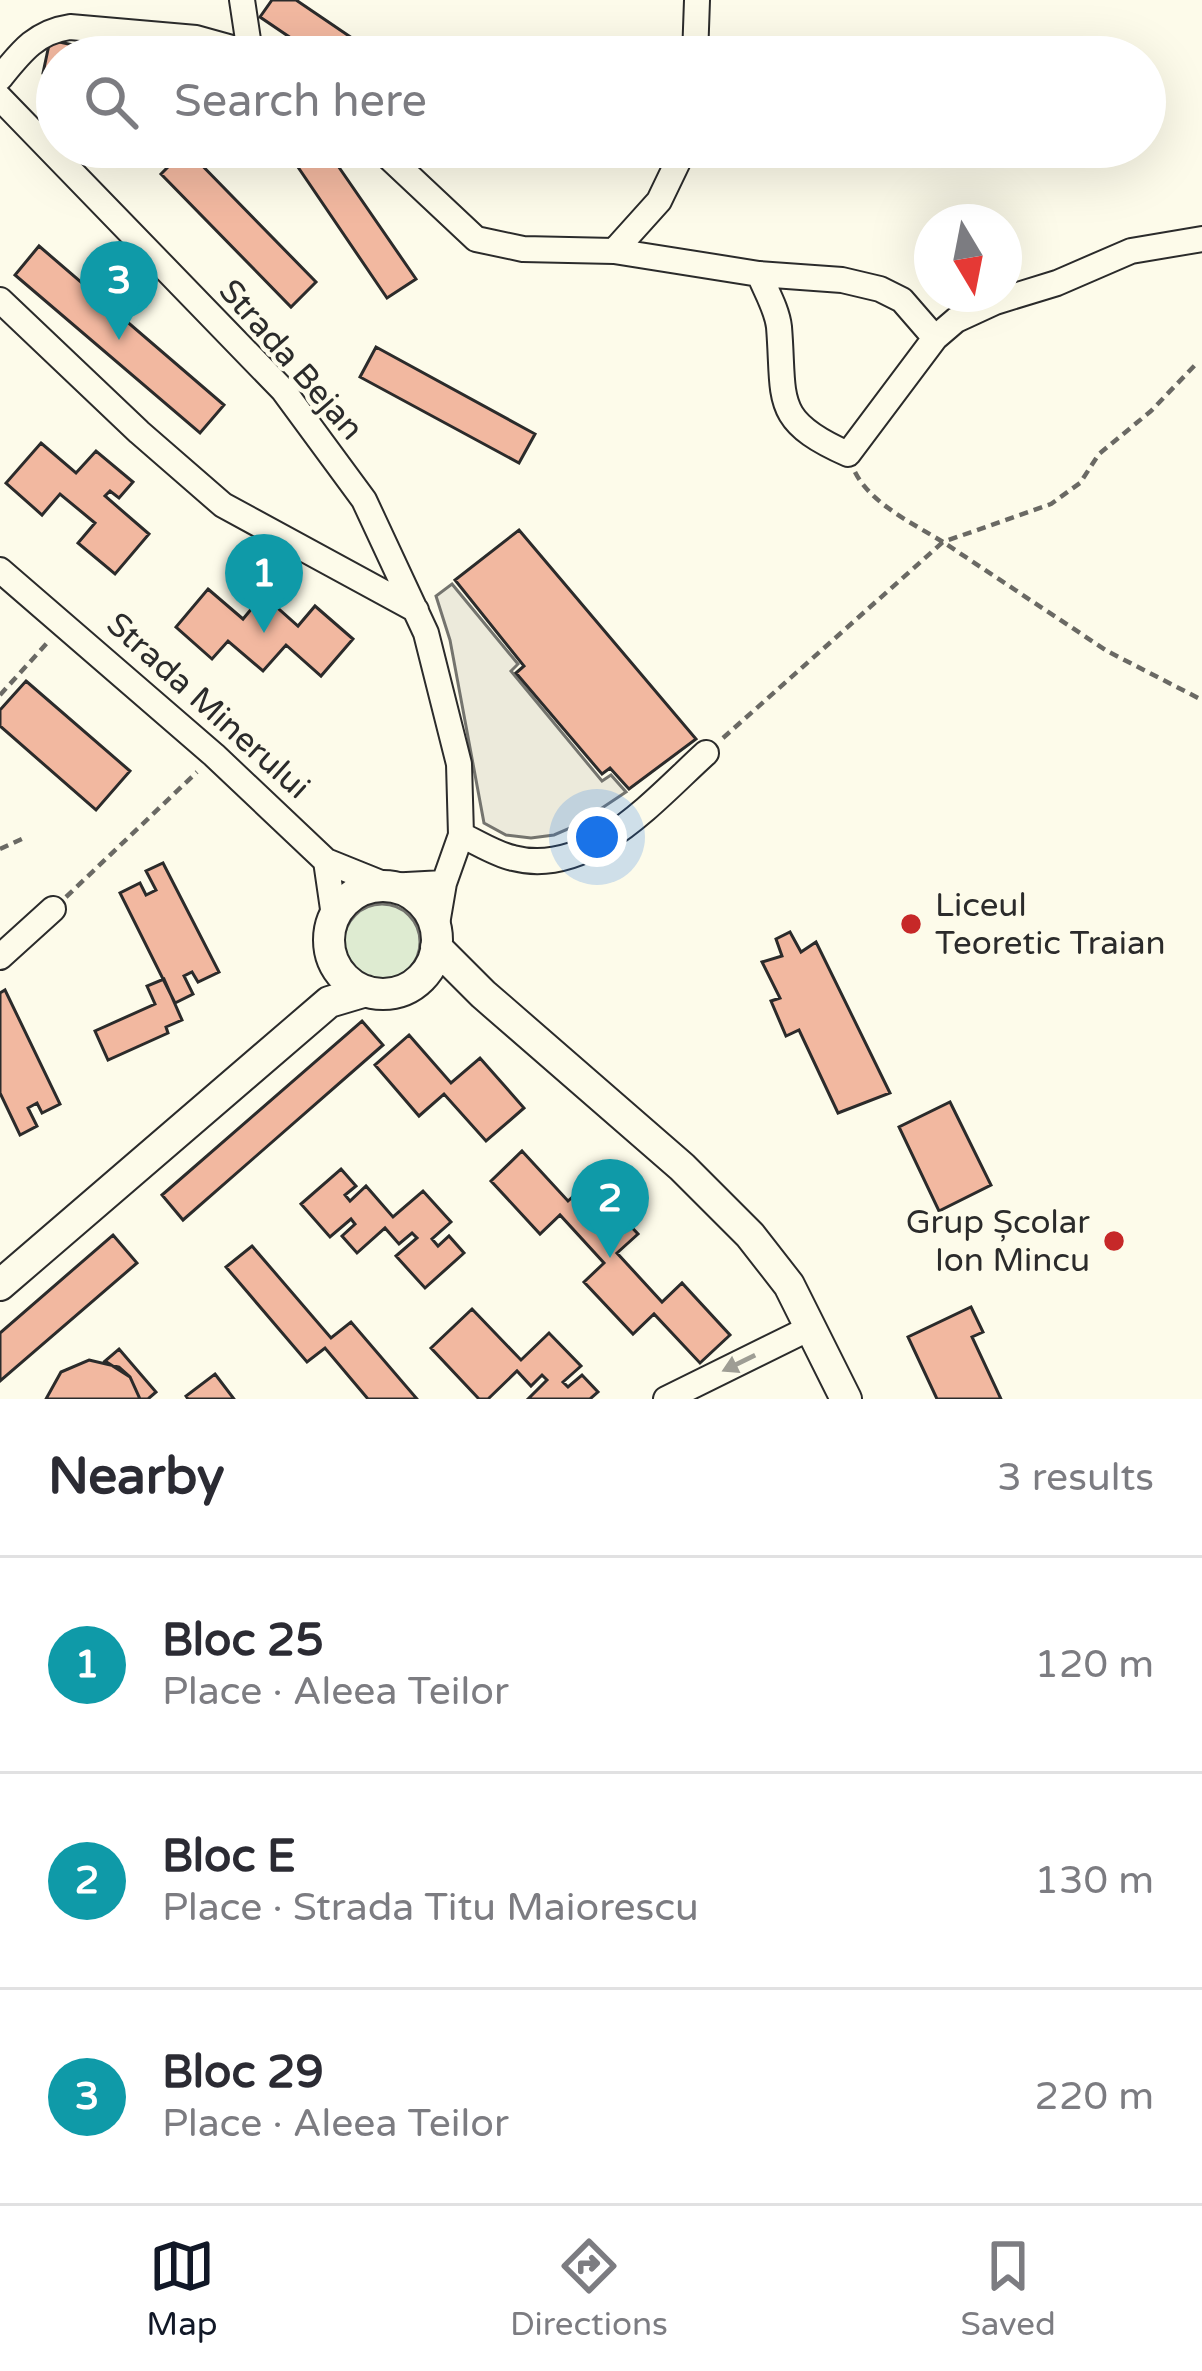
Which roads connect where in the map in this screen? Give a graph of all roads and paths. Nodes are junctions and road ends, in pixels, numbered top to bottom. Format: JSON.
{"nodes":[{"id":1,"x":242,"y":0,"type":"edge"},
{"id":2,"x":697,"y":0,"type":"edge"},
{"id":3,"x":40,"y":36,"type":"edge"},
{"id":4,"x":173,"y":36,"type":"edge"},
{"id":5,"x":249,"y":36,"type":"edge"},
{"id":6,"x":696,"y":36,"type":"edge"},
{"id":7,"x":36,"y":38,"type":"edge"},
{"id":8,"x":0,"y":78,"type":"edge"},
{"id":9,"x":0,"y":98,"type":"edge"},
{"id":10,"x":36,"y":135,"type":"edge"},
{"id":11,"x":68,"y":168,"type":"edge"},
{"id":12,"x":400,"y":168,"type":"edge"},
{"id":13,"x":675,"y":168,"type":"edge"},
{"id":14,"x":1202,"y":239,"type":"edge"},
{"id":15,"x":614,"y":251,"type":"junction"},
{"id":16,"x":759,"y":274,"type":"junction"},
{"id":17,"x":0,"y":300,"type":"edge"},
{"id":18,"x":935,"y":338,"type":"junction"},
{"id":19,"x":1197,"y":363,"type":"dead end"},
{"id":20,"x":848,"y":454,"type":"junction"},
{"id":21,"x":944,"y":542,"type":"junction"},
{"id":22,"x":0,"y":570,"type":"edge"},
{"id":23,"x":416,"y":610,"type":"junction"},
{"id":24,"x":34,"y":657,"type":"dead end"},
{"id":25,"x":0,"y":695,"type":"edge"},
{"id":26,"x":1202,"y":700,"type":"edge"},
{"id":27,"x":706,"y":753,"type":"joint"},
{"id":28,"x":214,"y":755,"type":"junction"},
{"id":29,"x":461,"y":835,"type":"junction"},
{"id":30,"x":24,"y":838,"type":"dead end"},
{"id":31,"x":0,"y":849,"type":"edge"},
{"id":32,"x":326,"y":861,"type":"junction"},
{"id":33,"x":444,"y":883,"type":"junction"},
{"id":34,"x":388,"y":886,"type":"junction"},
{"id":35,"x":53,"y":909,"type":"joint"},
{"id":36,"x":334,"y":916,"type":"junction"},
{"id":37,"x":436,"y":939,"type":"junction"},
{"id":38,"x":0,"y":957,"type":"edge"},
{"id":39,"x":332,"y":958,"type":"junction"},
{"id":40,"x":408,"y":988,"type":"junction"},
{"id":41,"x":366,"y":991,"type":"junction"},
{"id":42,"x":484,"y":994,"type":"junction"},
{"id":43,"x":329,"y":1002,"type":"junction"},
{"id":44,"x":0,"y":1285,"type":"edge"},
{"id":45,"x":812,"y":1327,"type":"junction"},
{"id":46,"x":666,"y":1399,"type":"edge"},
{"id":47,"x":846,"y":1399,"type":"edge"}],
"edges":[{"from":1,"to":5,"type":"street"},
{"from":2,"to":6,"type":"street"},
{"from":3,"to":4,"type":"street"},
{"from":7,"to":8,"type":"street"},
{"from":9,"to":10,"type":"street","name":"Strada Bejan"},
{"from":11,"to":23,"type":"street","name":"Strada Bejan"},
{"from":12,"to":15,"type":"street"},
{"from":13,"to":15,"type":"street"},
{"from":14,"to":18,"type":"street"},
{"from":15,"to":16,"type":"street"},
{"from":16,"to":18,"type":"street"},
{"from":16,"to":20,"type":"street"},
{"from":17,"to":23,"type":"street"},
{"from":18,"to":20,"type":"street"},
{"from":19,"to":21,"type":"path"},
{"from":20,"to":21,"type":"path"},
{"from":21,"to":26,"type":"path"},
{"from":21,"to":27,"type":"path"},
{"from":22,"to":28,"type":"street","name":"Strada Minerului"},
{"from":23,"to":29,"type":"street","name":"Strada Bejan"},
{"from":24,"to":25,"type":"path"},
{"from":27,"to":29,"type":"street"},
{"from":28,"to":32,"type":"street","name":"Strada Minerului"},
{"from":28,"to":35,"type":"path"},
{"from":29,"to":33,"type":"street","name":"Strada Bejan"},
{"from":30,"to":31,"type":"path"},
{"from":32,"to":34,"type":"street"},
{"from":32,"to":36,"type":"street"},
{"from":33,"to":34,"type":"street"},
{"from":33,"to":37,"type":"street","name":"Strada Bejan"},
{"from":34,"to":36,"type":"main road"},
{"from":34,"to":37,"type":"main road"},
{"from":35,"to":38,"type":"street"},
{"from":36,"to":39,"type":"main road"},
{"from":37,"to":40,"type":"main road"},
{"from":37,"to":42,"type":"main road"},
{"from":39,"to":41,"type":"main road"},
{"from":39,"to":43,"type":"main road"},
{"from":40,"to":41,"type":"main road"},
{"from":40,"to":42,"type":"main road"},
{"from":41,"to":43,"type":"main road"},
{"from":42,"to":45,"type":"main road"},
{"from":43,"to":44,"type":"main road"},
{"from":45,"to":46,"type":"street","one_way":true},
{"from":45,"to":47,"type":"main road"}]}
